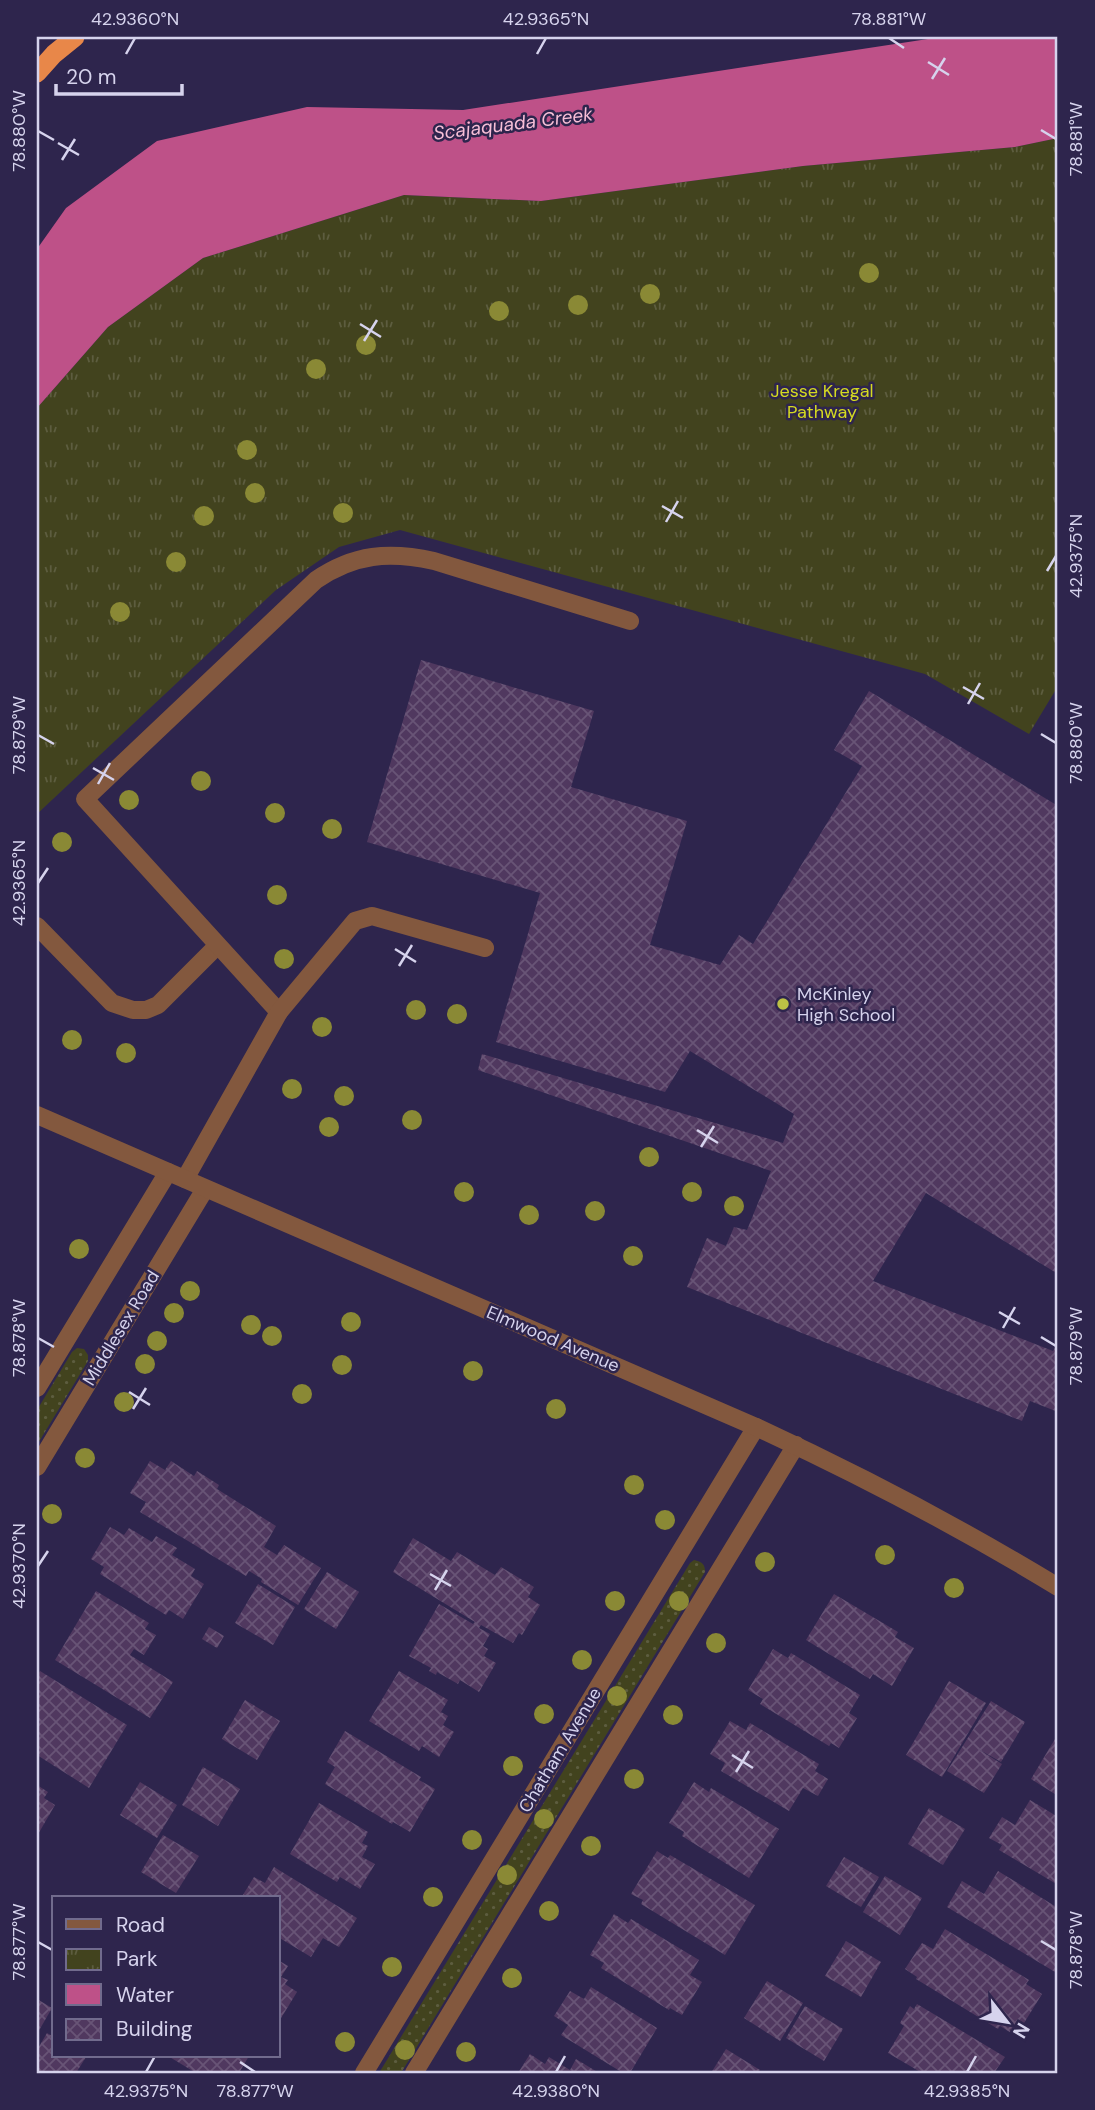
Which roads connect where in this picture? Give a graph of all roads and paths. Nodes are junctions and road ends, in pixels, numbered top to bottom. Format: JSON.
{"nodes":[{"id":1,"x":75,"y":37,"type":"edge"},
{"id":2,"x":37,"y":73,"type":"edge"},
{"id":3,"x":631,"y":621,"type":"dead end"},
{"id":4,"x":37,"y":926,"type":"edge"},
{"id":5,"x":217,"y":946,"type":"junction"},
{"id":6,"x":485,"y":948,"type":"dead end"},
{"id":7,"x":279,"y":1012,"type":"junction"},
{"id":8,"x":37,"y":1115,"type":"edge"},
{"id":9,"x":167,"y":1172,"type":"junction"},
{"id":10,"x":185,"y":1179,"type":"junction"},
{"id":11,"x":205,"y":1189,"type":"junction"},
{"id":12,"x":37,"y":1388,"type":"edge"},
{"id":13,"x":757,"y":1427,"type":"junction"},
{"id":14,"x":796,"y":1445,"type":"junction"},
{"id":15,"x":37,"y":1467,"type":"edge"},
{"id":16,"x":1058,"y":1587,"type":"edge"},
{"id":17,"x":364,"y":2073,"type":"edge"},
{"id":18,"x":414,"y":2073,"type":"edge"}],
"edges":[{"from":1,"to":2,"type":"highway"},
{"from":3,"to":5,"type":"street"},
{"from":4,"to":5,"type":"street"},
{"from":5,"to":7,"type":"street"},
{"from":6,"to":7,"type":"street"},
{"from":7,"to":10,"type":"street"},
{"from":8,"to":9,"type":"street","name":"Elmwood Avenue"},
{"from":9,"to":10,"type":"street","name":"Elmwood Avenue"},
{"from":9,"to":12,"type":"street"},
{"from":10,"to":11,"type":"street","name":"Elmwood Avenue"},
{"from":11,"to":13,"type":"street","name":"Elmwood Avenue"},
{"from":11,"to":15,"type":"street","name":"Middlesex Road"},
{"from":13,"to":14,"type":"street","name":"Elmwood Avenue"},
{"from":13,"to":17,"type":"street","name":"Chatham Avenue"},
{"from":14,"to":16,"type":"street","name":"Elmwood Avenue"},
{"from":14,"to":18,"type":"street"}]}
